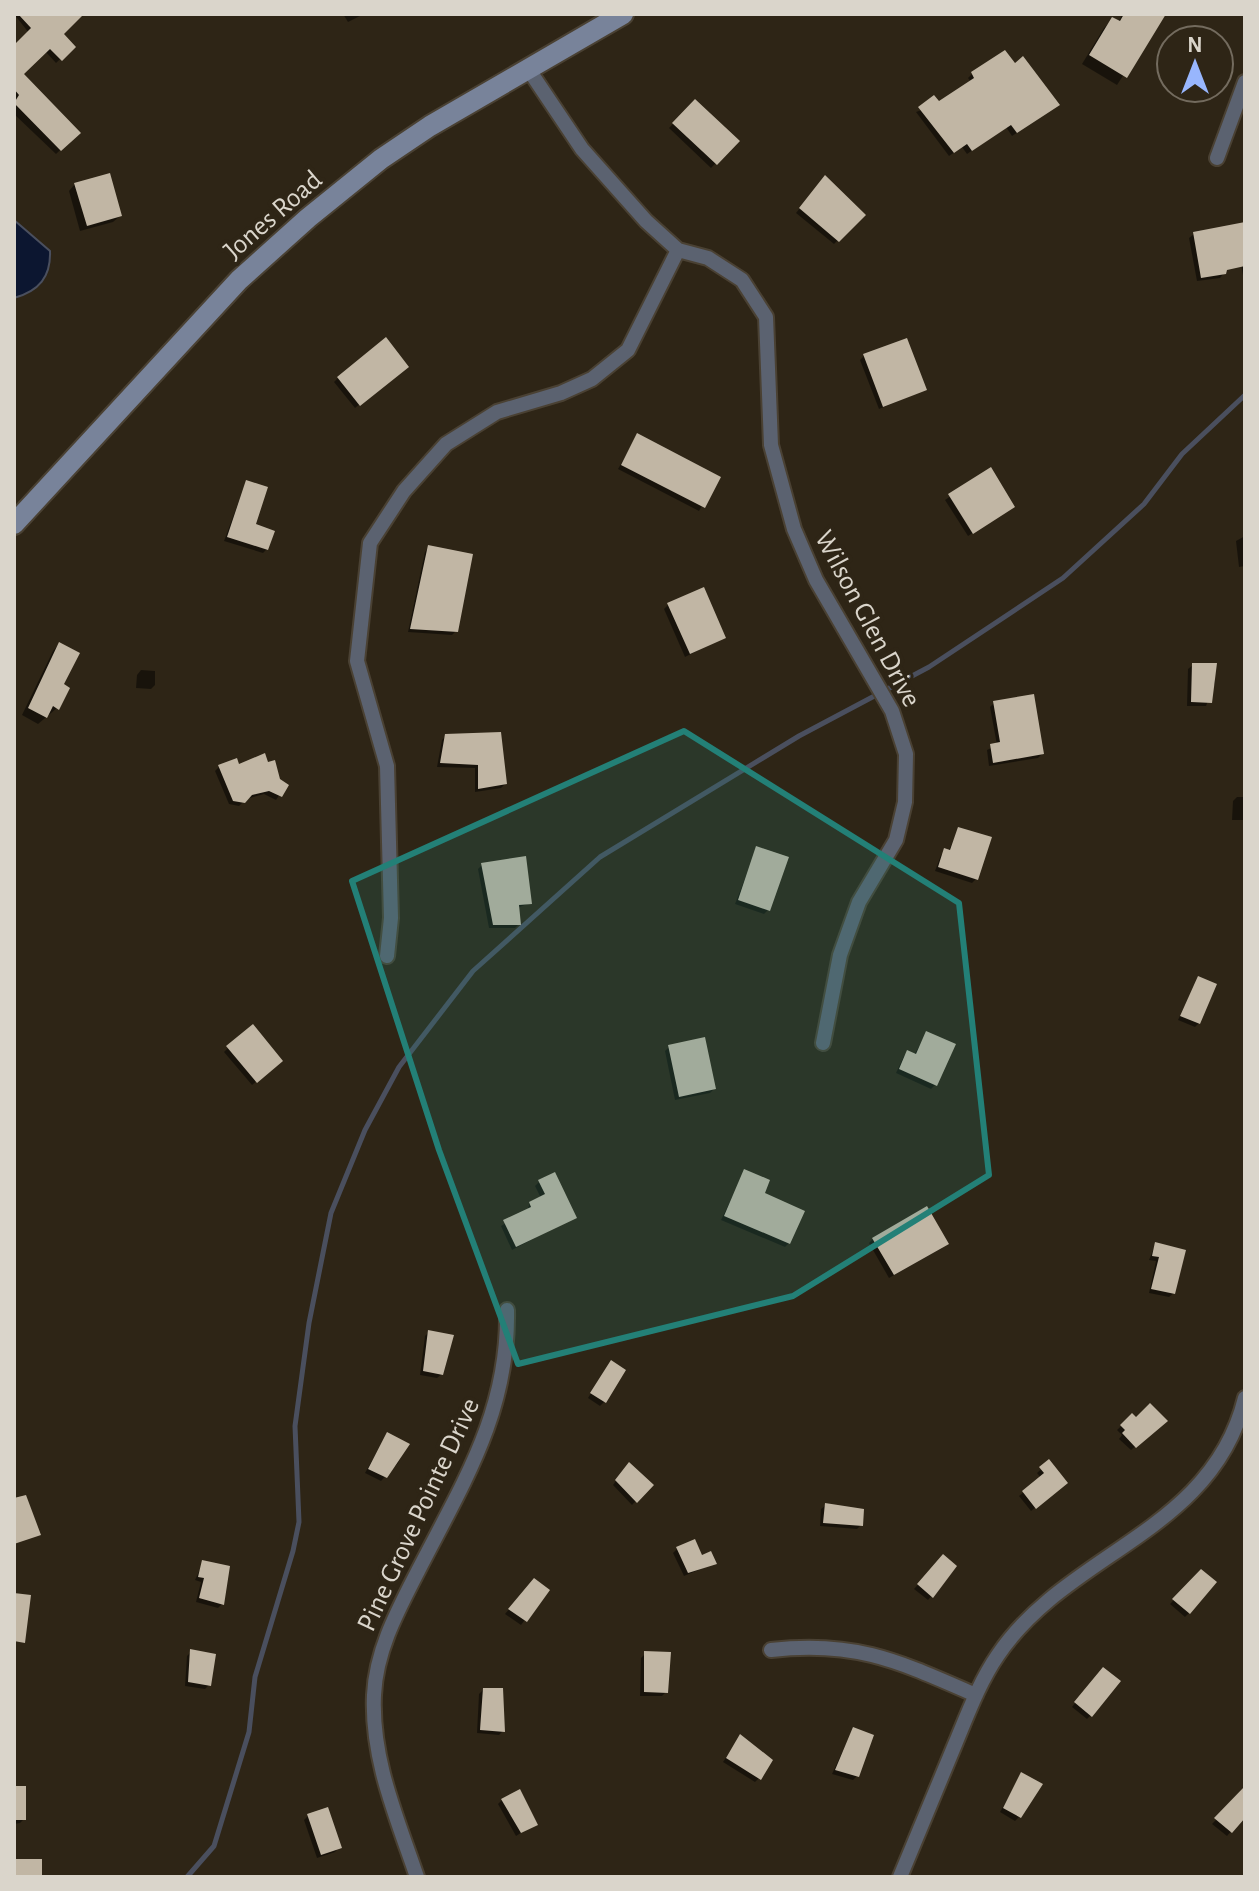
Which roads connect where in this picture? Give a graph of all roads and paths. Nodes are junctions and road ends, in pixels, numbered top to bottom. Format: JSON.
{"nodes":[{"id":1,"x":623,"y":14,"type":"edge"},
{"id":2,"x":527,"y":67,"type":"junction"},
{"id":3,"x":1245,"y":82,"type":"edge"},
{"id":4,"x":1217,"y":158,"type":"dead end"},
{"id":5,"x":678,"y":250,"type":"junction"},
{"id":6,"x":14,"y":524,"type":"edge"},
{"id":7,"x":387,"y":956,"type":"dead end"},
{"id":8,"x":823,"y":1043,"type":"dead end"},
{"id":9,"x":507,"y":1310,"type":"dead end"},
{"id":10,"x":1245,"y":1398,"type":"edge"},
{"id":11,"x":771,"y":1650,"type":"dead end"},
{"id":12,"x":976,"y":1695,"type":"junction"},
{"id":13,"x":417,"y":1877,"type":"edge"},
{"id":14,"x":900,"y":1877,"type":"edge"}],
"edges":[{"from":1,"to":2,"type":"street","name":"Jones Road"},
{"from":2,"to":5,"type":"street","name":"Wilson Glen Drive"},
{"from":2,"to":6,"type":"street","name":"Jones Road"},
{"from":3,"to":4,"type":"street"},
{"from":5,"to":7,"type":"street"},
{"from":5,"to":8,"type":"street","name":"Wilson Glen Drive"},
{"from":9,"to":13,"type":"street","name":"Pine Grove Pointe Drive"},
{"from":10,"to":12,"type":"street"},
{"from":11,"to":12,"type":"street"},
{"from":12,"to":14,"type":"street"}]}
